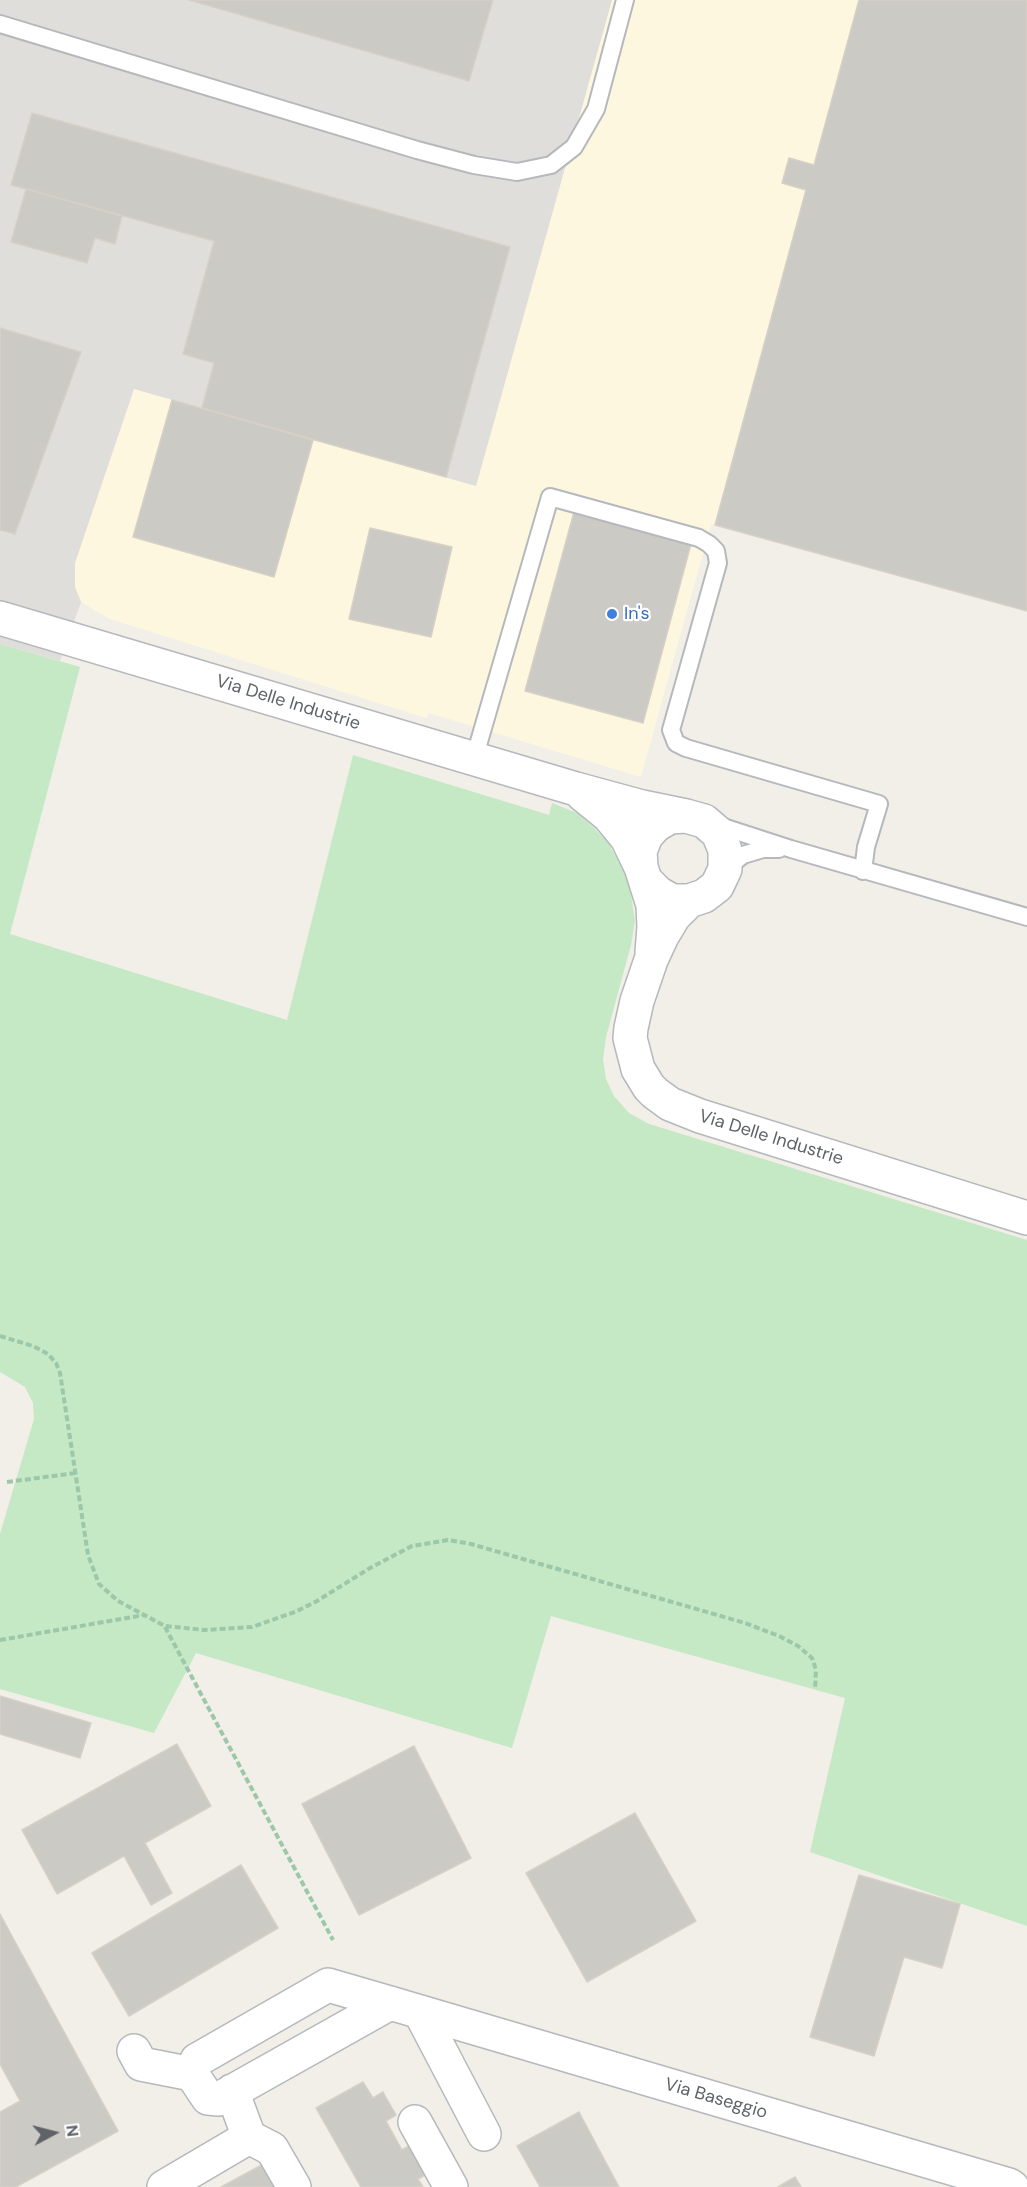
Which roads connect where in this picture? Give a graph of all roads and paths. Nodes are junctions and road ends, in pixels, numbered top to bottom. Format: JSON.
{"nodes":[{"id":1,"x":625,"y":0,"type":"edge"},
{"id":2,"x":0,"y":24,"type":"edge"},
{"id":3,"x":0,"y":618,"type":"edge"},
{"id":4,"x":474,"y":759,"type":"junction"},
{"id":5,"x":576,"y":789,"type":"junction"},
{"id":6,"x":695,"y":818,"type":"junction"},
{"id":7,"x":791,"y":849,"type":"junction"},
{"id":8,"x":725,"y":869,"type":"junction"},
{"id":9,"x":863,"y":871,"type":"junction"},
{"id":10,"x":644,"y":874,"type":"junction"},
{"id":11,"x":689,"y":901,"type":"junction"},
{"id":12,"x":1027,"y":917,"type":"edge"},
{"id":13,"x":651,"y":960,"type":"junction"},
{"id":14,"x":1027,"y":1218,"type":"edge"},
{"id":15,"x":0,"y":1336,"type":"edge"},
{"id":16,"x":76,"y":1473,"type":"junction"},
{"id":17,"x":7,"y":1482,"type":"dead end"},
{"id":18,"x":145,"y":1615,"type":"junction"},
{"id":19,"x":165,"y":1626,"type":"junction"},
{"id":20,"x":0,"y":1640,"type":"edge"},
{"id":21,"x":815,"y":1689,"type":"dead end"},
{"id":22,"x":333,"y":1940,"type":"dead end"},
{"id":23,"x":405,"y":2008,"type":"junction"},
{"id":24,"x":134,"y":2051,"type":"dead end"},
{"id":25,"x":192,"y":2074,"type":"junction"},
{"id":26,"x":232,"y":2091,"type":"junction"},
{"id":27,"x":415,"y":2122,"type":"dead end"},
{"id":28,"x":484,"y":2133,"type":"dead end"},
{"id":29,"x":249,"y":2138,"type":"junction"},
{"id":30,"x":164,"y":2187,"type":"edge"},
{"id":31,"x":294,"y":2187,"type":"edge"},
{"id":32,"x":451,"y":2187,"type":"edge"},
{"id":33,"x":1012,"y":2187,"type":"edge"}],
"edges":[{"from":1,"to":2,"type":"lane"},
{"from":3,"to":4,"type":"street","name":"Via Delle Industrie"},
{"from":4,"to":5,"type":"street","name":"Via Delle Industrie"},
{"from":4,"to":9,"type":"lane"},
{"from":5,"to":6,"type":"street","name":"Via Delle Industrie"},
{"from":5,"to":10,"type":"street","name":"Via Delle Industrie"},
{"from":6,"to":7,"type":"lane"},
{"from":6,"to":8,"type":"street"},
{"from":6,"to":10,"type":"street","name":"Via Delle Industrie"},
{"from":7,"to":8,"type":"lane"},
{"from":7,"to":9,"type":"lane"},
{"from":8,"to":11,"type":"street","name":"Via Delle Industrie"},
{"from":9,"to":12,"type":"lane"},
{"from":10,"to":11,"type":"street","name":"Via Delle Industrie"},
{"from":10,"to":13,"type":"street","name":"Via Delle Industrie"},
{"from":11,"to":13,"type":"street","name":"Via Delle Industrie"},
{"from":13,"to":14,"type":"street","name":"Via Delle Industrie"},
{"from":15,"to":16,"type":"path"},
{"from":16,"to":17,"type":"path"},
{"from":16,"to":18,"type":"path"},
{"from":18,"to":19,"type":"path"},
{"from":18,"to":20,"type":"path"},
{"from":19,"to":21,"type":"path"},
{"from":19,"to":22,"type":"path"},
{"from":23,"to":25,"type":"street","name":"Via Baseggio"},
{"from":23,"to":26,"type":"street"},
{"from":23,"to":28,"type":"street"},
{"from":23,"to":33,"type":"street","name":"Via Baseggio"},
{"from":24,"to":25,"type":"street"},
{"from":25,"to":26,"type":"street"},
{"from":26,"to":29,"type":"street"},
{"from":27,"to":32,"type":"street"},
{"from":29,"to":30,"type":"street"},
{"from":29,"to":31,"type":"street"}]}
